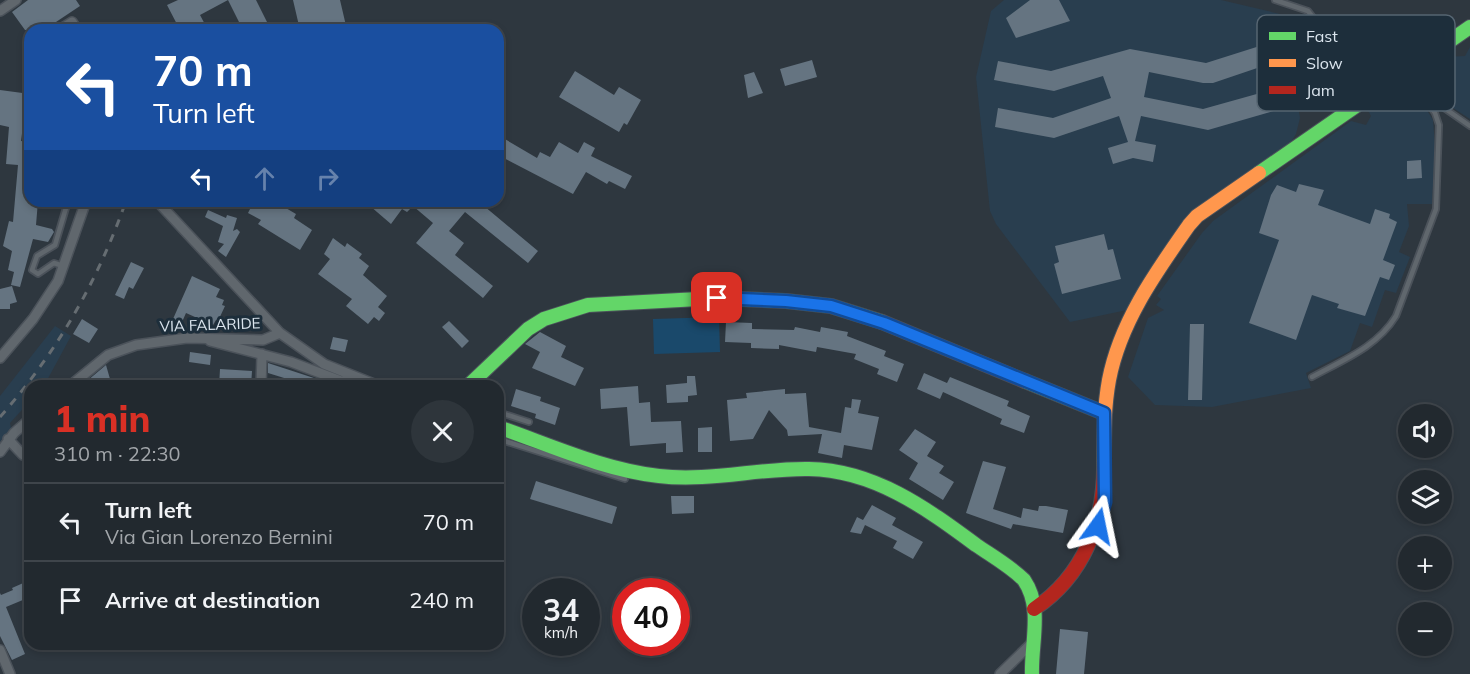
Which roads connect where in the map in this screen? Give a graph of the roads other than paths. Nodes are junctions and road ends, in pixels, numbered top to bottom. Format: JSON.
{"nodes":[{"id":1,"x":16,"y":0,"type":"edge"},
{"id":2,"x":1275,"y":0,"type":"edge"},
{"id":3,"x":0,"y":11,"type":"edge"},
{"id":4,"x":1311,"y":15,"type":"edge"},
{"id":5,"x":1470,"y":27,"type":"edge"},
{"id":6,"x":1455,"y":37,"type":"edge"},
{"id":7,"x":1348,"y":111,"type":"edge"},
{"id":8,"x":1434,"y":111,"type":"edge"},
{"id":9,"x":1447,"y":111,"type":"edge"},
{"id":10,"x":1470,"y":126,"type":"edge"},
{"id":11,"x":66,"y":207,"type":"edge"},
{"id":12,"x":84,"y":207,"type":"edge"},
{"id":13,"x":163,"y":207,"type":"edge"},
{"id":14,"x":63,"y":266,"type":"junction"},
{"id":15,"x":280,"y":333,"type":"junction"},
{"id":16,"x":202,"y":338,"type":"junction"},
{"id":17,"x":262,"y":354,"type":"junction"},
{"id":18,"x":0,"y":358,"type":"edge"},
{"id":19,"x":1312,"y":377,"type":"dead end"},
{"id":20,"x":81,"y":380,"type":"edge"},
{"id":21,"x":261,"y":380,"type":"edge"},
{"id":22,"x":338,"y":380,"type":"edge"},
{"id":23,"x":364,"y":380,"type":"edge"},
{"id":24,"x":474,"y":380,"type":"edge"},
{"id":25,"x":1104,"y":413,"type":"junction"},
{"id":26,"x":504,"y":414,"type":"edge"},
{"id":27,"x":529,"y":422,"type":"dead end"},
{"id":28,"x":24,"y":424,"type":"edge"},
{"id":29,"x":504,"y":431,"type":"edge"},
{"id":30,"x":8,"y":439,"type":"junction"},
{"id":31,"x":504,"y":440,"type":"edge"},
{"id":32,"x":550,"y":450,"type":"junction"},
{"id":33,"x":0,"y":453,"type":"edge"},
{"id":34,"x":24,"y":454,"type":"edge"},
{"id":35,"x":625,"y":479,"type":"dead end"},
{"id":36,"x":1035,"y":609,"type":"junction"},
{"id":37,"x":1035,"y":640,"type":"junction"},
{"id":38,"x":0,"y":650,"type":"edge"},
{"id":39,"x":10,"y":674,"type":"edge"},
{"id":40,"x":1000,"y":674,"type":"edge"},
{"id":41,"x":1032,"y":674,"type":"edge"}],
"edges":[{"from":1,"to":3,"type":"street"},
{"from":2,"to":4,"type":"lane"},
{"from":5,"to":6,"type":"street"},
{"from":7,"to":25,"type":"street"},
{"from":8,"to":19,"type":"lane"},
{"from":9,"to":10,"type":"lane"},
{"from":11,"to":14,"type":"lane"},
{"from":12,"to":14,"type":"street"},
{"from":13,"to":15,"type":"street"},
{"from":14,"to":18,"type":"street"},
{"from":15,"to":16,"type":"street","name":"VIA FALARIDE"},
{"from":15,"to":23,"type":"street"},
{"from":16,"to":17,"type":"street"},
{"from":16,"to":20,"type":"street","name":"VIA FALARIDE"},
{"from":17,"to":21,"type":"street"},
{"from":17,"to":22,"type":"street"},
{"from":24,"to":25,"type":"street"},
{"from":25,"to":36,"type":"street"},
{"from":26,"to":27,"type":"lane"},
{"from":28,"to":30,"type":"street"},
{"from":29,"to":32,"type":"street"},
{"from":30,"to":33,"type":"street"},
{"from":30,"to":34,"type":"street"},
{"from":31,"to":32,"type":"lane"},
{"from":32,"to":35,"type":"lane"},
{"from":32,"to":36,"type":"street"},
{"from":36,"to":37,"type":"street"},
{"from":37,"to":40,"type":"street"},
{"from":37,"to":41,"type":"street"},
{"from":38,"to":39,"type":"street"}]}
